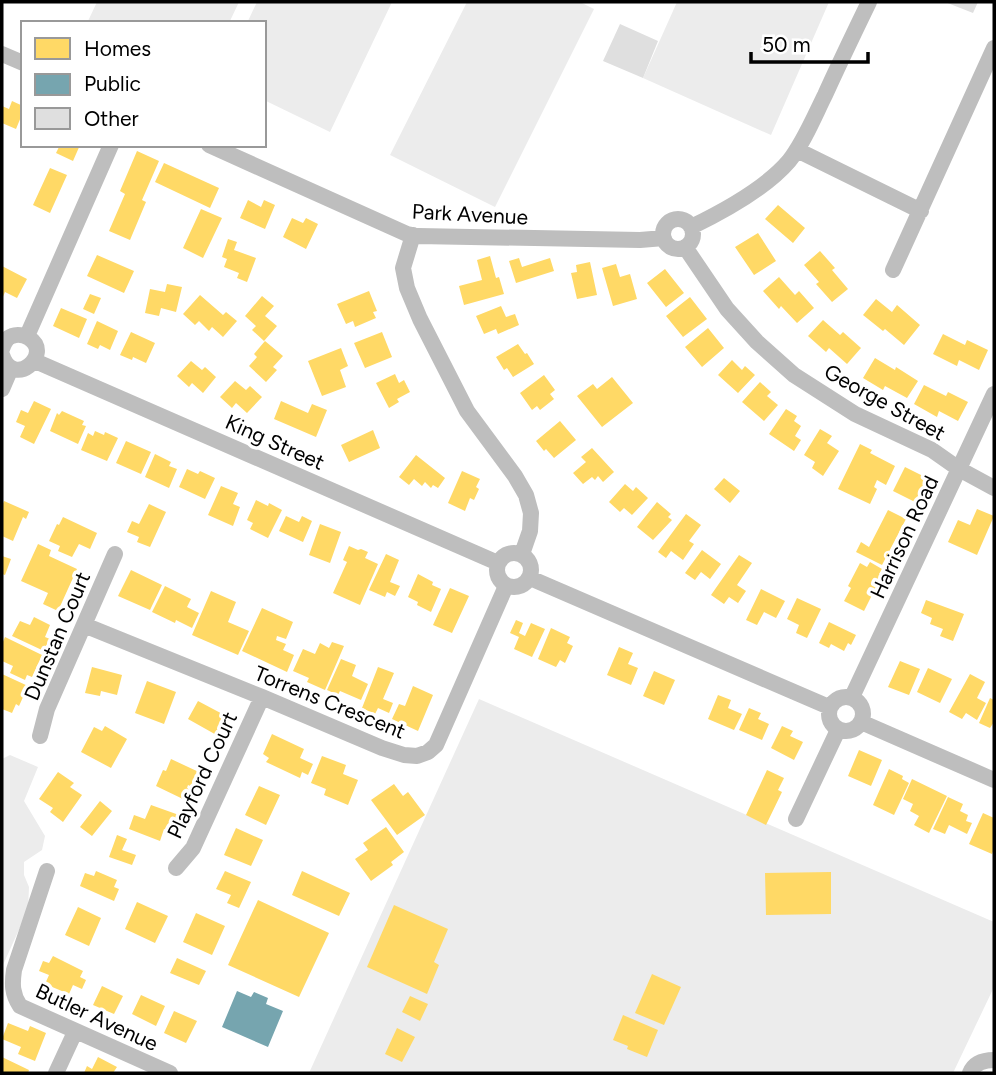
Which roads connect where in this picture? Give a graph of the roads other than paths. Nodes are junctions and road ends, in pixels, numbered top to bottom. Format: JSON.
{"nodes":[{"id":1,"x":869,"y":2,"type":"edge"},
{"id":2,"x":994,"y":48,"type":"edge"},
{"id":3,"x":2,"y":54,"type":"edge"},
{"id":4,"x":21,"y":62,"type":"edge"},
{"id":5,"x":110,"y":147,"type":"edge"},
{"id":6,"x":213,"y":147,"type":"edge"},
{"id":7,"x":797,"y":150,"type":"junction"},
{"id":8,"x":921,"y":211,"type":"junction"},
{"id":9,"x":691,"y":227,"type":"junction"},
{"id":10,"x":413,"y":235,"type":"junction"},
{"id":11,"x":664,"y":238,"type":"junction"},
{"id":12,"x":685,"y":247,"type":"junction"},
{"id":13,"x":893,"y":270,"type":"dead end"},
{"id":14,"x":27,"y":337,"type":"junction"},
{"id":15,"x":2,"y":346,"type":"edge"},
{"id":16,"x":35,"y":360,"type":"junction"},
{"id":17,"x":6,"y":361,"type":"edge"},
{"id":18,"x":2,"y":389,"type":"edge"},
{"id":19,"x":994,"y":394,"type":"edge"},
{"id":20,"x":959,"y":469,"type":"junction"},
{"id":21,"x":994,"y":488,"type":"edge"},
{"id":22,"x":115,"y":554,"type":"dead end"},
{"id":23,"x":522,"y":554,"type":"junction"},
{"id":24,"x":498,"y":563,"type":"junction"},
{"id":25,"x":530,"y":578,"type":"junction"},
{"id":26,"x":506,"y":586,"type":"junction"},
{"id":27,"x":84,"y":625,"type":"junction"},
{"id":28,"x":262,"y":697,"type":"junction"},
{"id":29,"x":852,"y":697,"type":"junction"},
{"id":30,"x":829,"y":707,"type":"junction"},
{"id":31,"x":861,"y":722,"type":"junction"},
{"id":32,"x":838,"y":730,"type":"junction"},
{"id":33,"x":40,"y":736,"type":"dead end"},
{"id":34,"x":994,"y":780,"type":"edge"},
{"id":35,"x":796,"y":819,"type":"dead end"},
{"id":36,"x":176,"y":868,"type":"dead end"},
{"id":37,"x":47,"y":871,"type":"dead end"},
{"id":38,"x":75,"y":1032,"type":"junction"},
{"id":39,"x":993,"y":1060,"type":"edge"},
{"id":40,"x":57,"y":1073,"type":"edge"},
{"id":41,"x":170,"y":1073,"type":"edge"},
{"id":42,"x":970,"y":1073,"type":"edge"}],
"edges":[{"from":1,"to":7,"type":"street"},
{"from":2,"to":8,"type":"street"},
{"from":3,"to":4,"type":"street"},
{"from":5,"to":14,"type":"street"},
{"from":6,"to":10,"type":"street","name":"Park Avenue"},
{"from":7,"to":8,"type":"street"},
{"from":7,"to":9,"type":"street"},
{"from":8,"to":13,"type":"street"},
{"from":9,"to":11,"type":"street"},
{"from":9,"to":12,"type":"street"},
{"from":10,"to":11,"type":"street","name":"Park Avenue"},
{"from":10,"to":23,"type":"street"},
{"from":11,"to":12,"type":"street"},
{"from":12,"to":20,"type":"street","name":"George Street"},
{"from":14,"to":15,"type":"street"},
{"from":14,"to":16,"type":"street"},
{"from":16,"to":17,"type":"street"},
{"from":16,"to":24,"type":"street","name":"King Street"},
{"from":17,"to":18,"type":"street"},
{"from":19,"to":20,"type":"street","name":"Harrison Road"},
{"from":20,"to":21,"type":"street","name":"George Street"},
{"from":20,"to":29,"type":"street","name":"Harrison Road"},
{"from":22,"to":27,"type":"street","name":"Dunstan Court"},
{"from":23,"to":24,"type":"street"},
{"from":23,"to":25,"type":"street"},
{"from":24,"to":26,"type":"street"},
{"from":25,"to":26,"type":"street"},
{"from":25,"to":30,"type":"street"},
{"from":26,"to":28,"type":"street","name":"Torrens Crescent"},
{"from":27,"to":28,"type":"street","name":"Torrens Crescent"},
{"from":27,"to":33,"type":"street","name":"Dunstan Court"},
{"from":28,"to":36,"type":"street","name":"Playford Court"},
{"from":29,"to":30,"type":"street"},
{"from":29,"to":31,"type":"street"},
{"from":30,"to":32,"type":"street"},
{"from":31,"to":32,"type":"street"},
{"from":31,"to":34,"type":"street"},
{"from":32,"to":35,"type":"street"},
{"from":37,"to":38,"type":"street","name":"Butler Avenue"},
{"from":38,"to":40,"type":"street"},
{"from":38,"to":41,"type":"street","name":"Butler Avenue"},
{"from":39,"to":42,"type":"street"}]}
